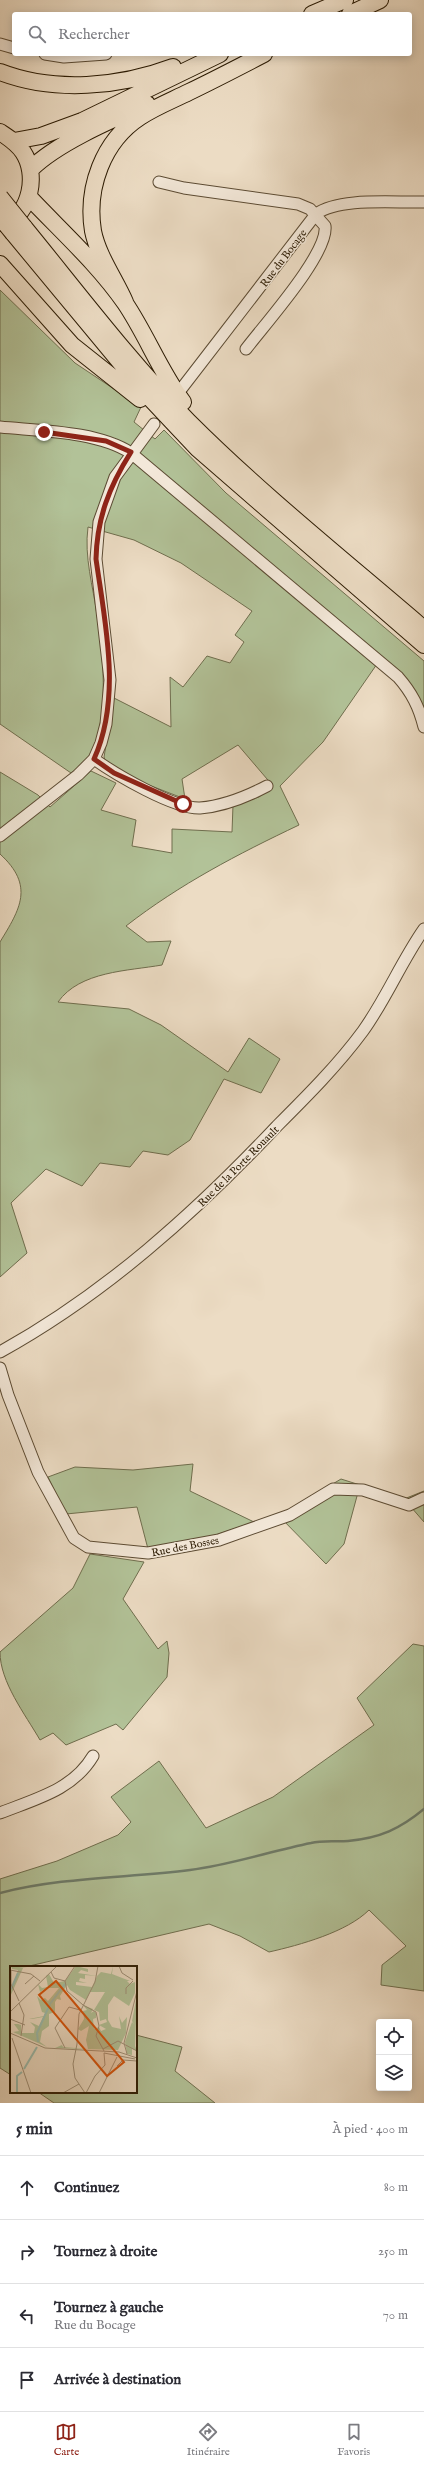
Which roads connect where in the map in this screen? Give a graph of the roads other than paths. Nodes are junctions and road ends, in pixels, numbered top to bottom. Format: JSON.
{"nodes":[{"id":1,"x":345,"y":0,"type":"edge"},
{"id":2,"x":380,"y":0,"type":"edge"},
{"id":3,"x":317,"y":12,"type":"edge"},
{"id":4,"x":354,"y":12,"type":"edge"},
{"id":5,"x":0,"y":44,"type":"edge"},
{"id":6,"x":12,"y":47,"type":"edge"},
{"id":7,"x":58,"y":56,"type":"edge"},
{"id":8,"x":78,"y":56,"type":"edge"},
{"id":9,"x":207,"y":56,"type":"edge"},
{"id":10,"x":216,"y":56,"type":"edge"},
{"id":11,"x":258,"y":56,"type":"edge"},
{"id":12,"x":259,"y":56,"type":"edge"},
{"id":13,"x":0,"y":72,"type":"edge"},
{"id":14,"x":0,"y":132,"type":"edge"},
{"id":15,"x":14,"y":141,"type":"junction"},
{"id":16,"x":31,"y":169,"type":"junction"},
{"id":17,"x":159,"y":182,"type":"dead end"},
{"id":18,"x":0,"y":197,"type":"edge"},
{"id":19,"x":29,"y":197,"type":"junction"},
{"id":20,"x":424,"y":202,"type":"edge"},
{"id":21,"x":316,"y":214,"type":"junction"},
{"id":22,"x":0,"y":217,"type":"edge"},
{"id":23,"x":12,"y":229,"type":"edge"},
{"id":24,"x":0,"y":264,"type":"edge"},
{"id":25,"x":0,"y":277,"type":"edge"},
{"id":26,"x":125,"y":302,"type":"junction"},
{"id":27,"x":72,"y":345,"type":"junction"},
{"id":28,"x":246,"y":349,"type":"dead end"},
{"id":29,"x":182,"y":388,"type":"dead end"},
{"id":30,"x":154,"y":424,"type":"dead end"},
{"id":31,"x":0,"y":427,"type":"edge"},
{"id":32,"x":198,"y":449,"type":"junction"},
{"id":33,"x":131,"y":452,"type":"junction"},
{"id":34,"x":224,"y":455,"type":"junction"},
{"id":35,"x":424,"y":629,"type":"edge"},
{"id":36,"x":424,"y":645,"type":"edge"},
{"id":37,"x":424,"y":727,"type":"edge"},
{"id":38,"x":94,"y":759,"type":"junction"},
{"id":39,"x":267,"y":786,"type":"dead end"},
{"id":40,"x":0,"y":836,"type":"edge"},
{"id":41,"x":424,"y":929,"type":"edge"},
{"id":42,"x":0,"y":1352,"type":"edge"},
{"id":43,"x":0,"y":1368,"type":"edge"},
{"id":44,"x":424,"y":1498,"type":"edge"},
{"id":45,"x":94,"y":1756,"type":"dead end"},
{"id":46,"x":0,"y":1813,"type":"edge"}],
"edges":[{"from":1,"to":3,"type":"highway"},
{"from":2,"to":4,"type":"highway"},
{"from":5,"to":6,"type":"street"},
{"from":7,"to":8,"type":"street"},
{"from":9,"to":13,"type":"highway"},
{"from":10,"to":15,"type":"highway"},
{"from":11,"to":16,"type":"highway"},
{"from":12,"to":26,"type":"highway"},
{"from":14,"to":15,"type":"highway"},
{"from":15,"to":16,"type":"highway"},
{"from":16,"to":19,"type":"highway"},
{"from":17,"to":21,"type":"street"},
{"from":18,"to":23,"type":"highway","bridge":true},
{"from":19,"to":23,"type":"highway"},
{"from":19,"to":26,"type":"highway"},
{"from":20,"to":21,"type":"street","name":"Rue du Bocage"},
{"from":21,"to":28,"type":"street"},
{"from":21,"to":29,"type":"street","name":"Rue du Bocage"},
{"from":22,"to":23,"type":"highway","bridge":true},
{"from":23,"to":32,"type":"highway"},
{"from":23,"to":34,"type":"highway"},
{"from":24,"to":27,"type":"highway"},
{"from":25,"to":27,"type":"highway"},
{"from":26,"to":34,"type":"highway"},
{"from":27,"to":32,"type":"highway"},
{"from":30,"to":33,"type":"street"},
{"from":31,"to":33,"type":"street"},
{"from":32,"to":36,"type":"highway"},
{"from":33,"to":37,"type":"street"},
{"from":33,"to":38,"type":"street"},
{"from":34,"to":35,"type":"highway"},
{"from":38,"to":39,"type":"street"},
{"from":38,"to":40,"type":"street"},
{"from":41,"to":42,"type":"street","name":"Rue de la Porte Rouault"},
{"from":43,"to":44,"type":"street","name":"Rue des Bosses"},
{"from":45,"to":46,"type":"street"}]}
